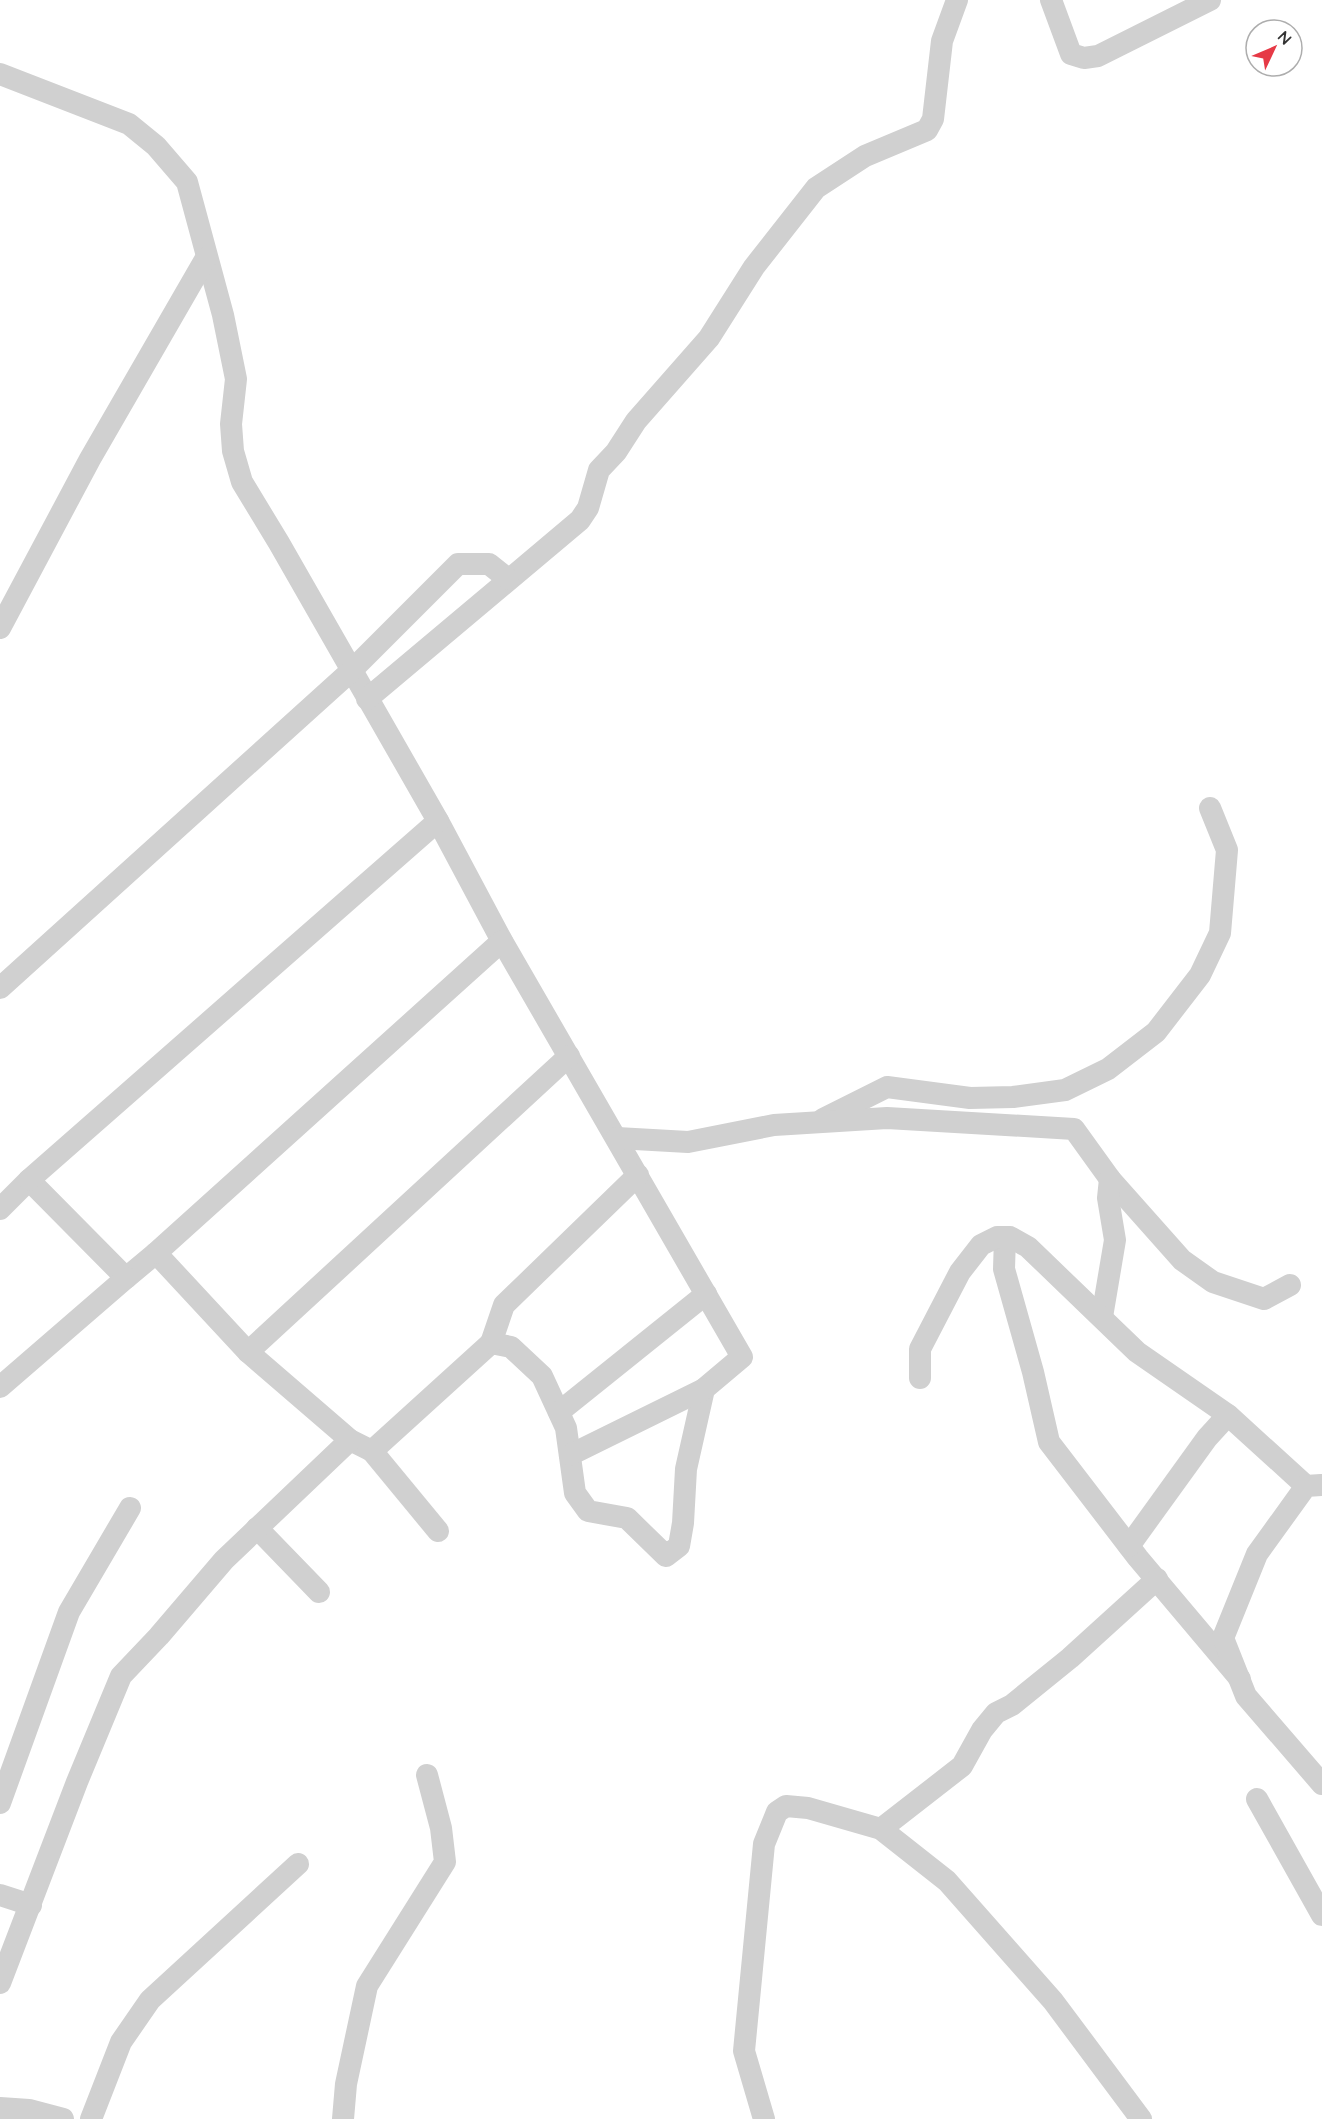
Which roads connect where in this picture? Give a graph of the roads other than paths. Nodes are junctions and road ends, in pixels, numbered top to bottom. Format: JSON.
{"nodes":[{"id":1,"x":957,"y":0,"type":"edge"},
{"id":2,"x":1051,"y":0,"type":"edge"},
{"id":3,"x":1210,"y":0,"type":"edge"},
{"id":4,"x":0,"y":74,"type":"edge"},
{"id":5,"x":206,"y":258,"type":"junction"},
{"id":6,"x":508,"y":579,"type":"junction"},
{"id":7,"x":0,"y":628,"type":"edge"},
{"id":8,"x":351,"y":671,"type":"junction"},
{"id":9,"x":367,"y":699,"type":"junction"},
{"id":10,"x":1210,"y":808,"type":"dead end"},
{"id":11,"x":438,"y":821,"type":"junction"},
{"id":12,"x":502,"y":941,"type":"junction"},
{"id":13,"x":0,"y":988,"type":"edge"},
{"id":14,"x":569,"y":1056,"type":"junction"},
{"id":15,"x":816,"y":1122,"type":"junction"},
{"id":16,"x":617,"y":1138,"type":"junction"},
{"id":17,"x":638,"y":1175,"type":"junction"},
{"id":18,"x":1110,"y":1179,"type":"junction"},
{"id":19,"x":29,"y":1180,"type":"junction"},
{"id":20,"x":0,"y":1209,"type":"edge"},
{"id":21,"x":1005,"y":1237,"type":"junction"},
{"id":22,"x":156,"y":1253,"type":"junction"},
{"id":23,"x":126,"y":1278,"type":"junction"},
{"id":24,"x":1290,"y":1285,"type":"dead end"},
{"id":25,"x":706,"y":1294,"type":"junction"},
{"id":26,"x":1102,"y":1317,"type":"junction"},
{"id":27,"x":491,"y":1343,"type":"junction"},
{"id":28,"x":248,"y":1352,"type":"junction"},
{"id":29,"x":920,"y":1378,"type":"dead end"},
{"id":30,"x":0,"y":1387,"type":"edge"},
{"id":31,"x":704,"y":1389,"type":"junction"},
{"id":32,"x":559,"y":1412,"type":"junction"},
{"id":33,"x":1228,"y":1414,"type":"junction"},
{"id":34,"x":350,"y":1440,"type":"junction"},
{"id":35,"x":372,"y":1450,"type":"junction"},
{"id":36,"x":570,"y":1455,"type":"junction"},
{"id":37,"x":1314,"y":1486,"type":"edge"},
{"id":38,"x":130,"y":1508,"type":"dead end"},
{"id":39,"x":257,"y":1528,"type":"junction"},
{"id":40,"x":438,"y":1531,"type":"dead end"},
{"id":41,"x":1129,"y":1546,"type":"junction"},
{"id":42,"x":1157,"y":1580,"type":"junction"},
{"id":43,"x":319,"y":1592,"type":"dead end"},
{"id":44,"x":1240,"y":1679,"type":"junction"},
{"id":45,"x":427,"y":1775,"type":"dead end"},
{"id":46,"x":1322,"y":1784,"type":"edge"},
{"id":47,"x":1257,"y":1799,"type":"dead end"},
{"id":48,"x":0,"y":1803,"type":"edge"},
{"id":49,"x":881,"y":1829,"type":"junction"},
{"id":50,"x":298,"y":1864,"type":"dead end"},
{"id":51,"x":0,"y":1895,"type":"edge"},
{"id":52,"x":31,"y":1905,"type":"junction"},
{"id":53,"x":1322,"y":1915,"type":"edge"},
{"id":54,"x":0,"y":1983,"type":"edge"},
{"id":55,"x":0,"y":2108,"type":"edge"},
{"id":56,"x":63,"y":2119,"type":"edge"},
{"id":57,"x":91,"y":2119,"type":"edge"},
{"id":58,"x":343,"y":2119,"type":"edge"},
{"id":59,"x":764,"y":2119,"type":"edge"},
{"id":60,"x":1141,"y":2119,"type":"edge"}],
"edges":[{"from":1,"to":6,"type":"street"},
{"from":2,"to":3,"type":"street"},
{"from":4,"to":5,"type":"street"},
{"from":5,"to":7,"type":"street"},
{"from":5,"to":8,"type":"street"},
{"from":6,"to":8,"type":"street"},
{"from":6,"to":9,"type":"street"},
{"from":8,"to":9,"type":"street"},
{"from":8,"to":13,"type":"street"},
{"from":9,"to":11,"type":"street"},
{"from":10,"to":15,"type":"street"},
{"from":11,"to":12,"type":"street"},
{"from":11,"to":19,"type":"street"},
{"from":12,"to":14,"type":"street"},
{"from":12,"to":22,"type":"street"},
{"from":14,"to":16,"type":"street"},
{"from":14,"to":28,"type":"street"},
{"from":15,"to":16,"type":"street"},
{"from":15,"to":18,"type":"street"},
{"from":16,"to":17,"type":"street"},
{"from":17,"to":25,"type":"street"},
{"from":17,"to":27,"type":"street"},
{"from":18,"to":24,"type":"street"},
{"from":18,"to":26,"type":"street"},
{"from":19,"to":20,"type":"street"},
{"from":19,"to":23,"type":"street"},
{"from":21,"to":26,"type":"street"},
{"from":21,"to":29,"type":"street"},
{"from":21,"to":41,"type":"street"},
{"from":22,"to":23,"type":"street"},
{"from":22,"to":28,"type":"street"},
{"from":23,"to":30,"type":"street"},
{"from":25,"to":31,"type":"street"},
{"from":25,"to":32,"type":"street"},
{"from":26,"to":33,"type":"street"},
{"from":27,"to":32,"type":"street"},
{"from":27,"to":35,"type":"street"},
{"from":28,"to":34,"type":"street"},
{"from":31,"to":36,"type":"street"},
{"from":31,"to":36,"type":"street"},
{"from":32,"to":36,"type":"street"},
{"from":33,"to":37,"type":"street"},
{"from":33,"to":41,"type":"street"},
{"from":34,"to":35,"type":"street"},
{"from":34,"to":39,"type":"street"},
{"from":35,"to":40,"type":"street"},
{"from":37,"to":44,"type":"street"},
{"from":38,"to":48,"type":"street"},
{"from":39,"to":43,"type":"street"},
{"from":39,"to":52,"type":"street"},
{"from":41,"to":42,"type":"street"},
{"from":42,"to":44,"type":"street"},
{"from":42,"to":49,"type":"street"},
{"from":44,"to":46,"type":"street"},
{"from":45,"to":58,"type":"street"},
{"from":47,"to":53,"type":"street"},
{"from":49,"to":59,"type":"street"},
{"from":49,"to":60,"type":"street"},
{"from":50,"to":57,"type":"street"},
{"from":51,"to":52,"type":"street"},
{"from":52,"to":54,"type":"street"},
{"from":55,"to":56,"type":"street"}]}
